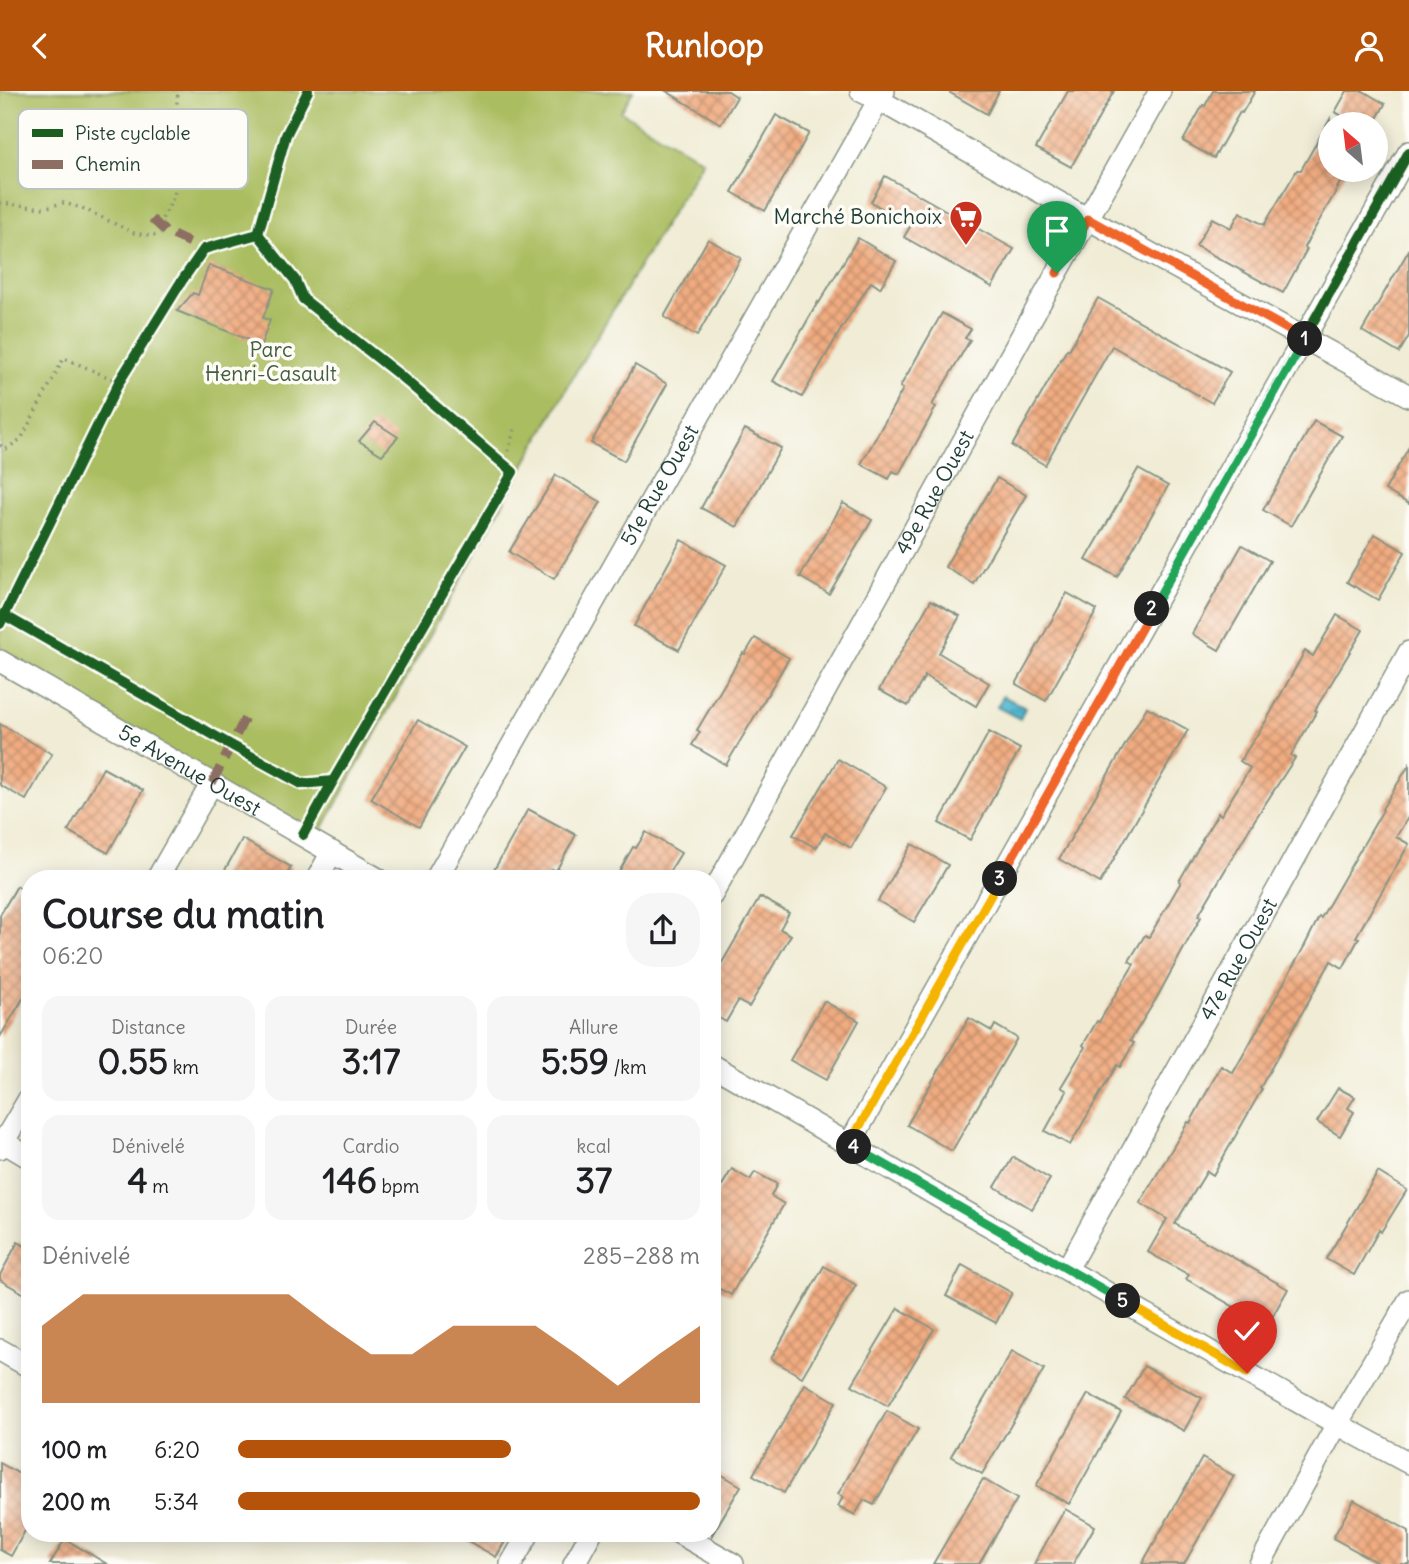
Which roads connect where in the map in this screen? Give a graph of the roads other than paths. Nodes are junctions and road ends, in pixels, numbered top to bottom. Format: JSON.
{"nodes":[{"id":1,"x":1160,"y":91,"type":"edge"},
{"id":2,"x":875,"y":94,"type":"edge"},
{"id":3,"x":1409,"y":152,"type":"edge"},
{"id":4,"x":1088,"y":219,"type":"junction"},
{"id":5,"x":1305,"y":338,"type":"junction"},
{"id":6,"x":1409,"y":396,"type":"edge"},
{"id":7,"x":1409,"y":652,"type":"edge"},
{"id":8,"x":0,"y":660,"type":"edge"},
{"id":9,"x":212,"y":783,"type":"junction"},
{"id":10,"x":332,"y":852,"type":"junction"},
{"id":11,"x":162,"y":870,"type":"edge"},
{"id":12,"x":322,"y":870,"type":"edge"},
{"id":13,"x":363,"y":870,"type":"edge"},
{"id":14,"x":441,"y":870,"type":"edge"},
{"id":15,"x":721,"y":879,"type":"edge"},
{"id":16,"x":721,"y":1070,"type":"edge"},
{"id":17,"x":21,"y":1111,"type":"edge"},
{"id":18,"x":1,"y":1143,"type":"edge"},
{"id":19,"x":849,"y":1145,"type":"junction"},
{"id":20,"x":21,"y":1153,"type":"edge"},
{"id":21,"x":1067,"y":1269,"type":"junction"},
{"id":22,"x":1409,"y":1300,"type":"edge"},
{"id":23,"x":0,"y":1350,"type":"edge"},
{"id":24,"x":21,"y":1362,"type":"edge"},
{"id":25,"x":1337,"y":1424,"type":"junction"},
{"id":26,"x":1409,"y":1463,"type":"edge"},
{"id":27,"x":524,"y":1542,"type":"edge"},
{"id":28,"x":586,"y":1542,"type":"edge"},
{"id":29,"x":694,"y":1542,"type":"edge"},
{"id":30,"x":726,"y":1562,"type":"edge"},
{"id":31,"x":511,"y":1564,"type":"edge"},
{"id":32,"x":575,"y":1564,"type":"edge"},
{"id":33,"x":1260,"y":1564,"type":"edge"}],
"edges":[{"from":1,"to":4,"type":"street","name":"49e Rue Ouest"},
{"from":2,"to":4,"type":"street"},
{"from":2,"to":14,"type":"street","name":"51e Rue Ouest"},
{"from":3,"to":5,"type":"street"},
{"from":4,"to":5,"type":"street"},
{"from":4,"to":15,"type":"street","name":"49e Rue Ouest"},
{"from":5,"to":6,"type":"street"},
{"from":5,"to":19,"type":"street"},
{"from":7,"to":21,"type":"street","name":"47e Rue Ouest"},
{"from":8,"to":9,"type":"street","name":"5e Avenue Ouest"},
{"from":9,"to":10,"type":"street","name":"5e Avenue Ouest"},
{"from":9,"to":11,"type":"street"},
{"from":10,"to":12,"type":"street"},
{"from":10,"to":13,"type":"street","name":"5e Avenue Ouest"},
{"from":16,"to":19,"type":"street"},
{"from":17,"to":18,"type":"street"},
{"from":18,"to":20,"type":"street"},
{"from":19,"to":21,"type":"street"},
{"from":21,"to":25,"type":"street"},
{"from":22,"to":25,"type":"street"},
{"from":23,"to":24,"type":"street"},
{"from":25,"to":26,"type":"street"},
{"from":25,"to":33,"type":"street"},
{"from":27,"to":31,"type":"street"},
{"from":28,"to":32,"type":"street"},
{"from":29,"to":30,"type":"street"}]}
